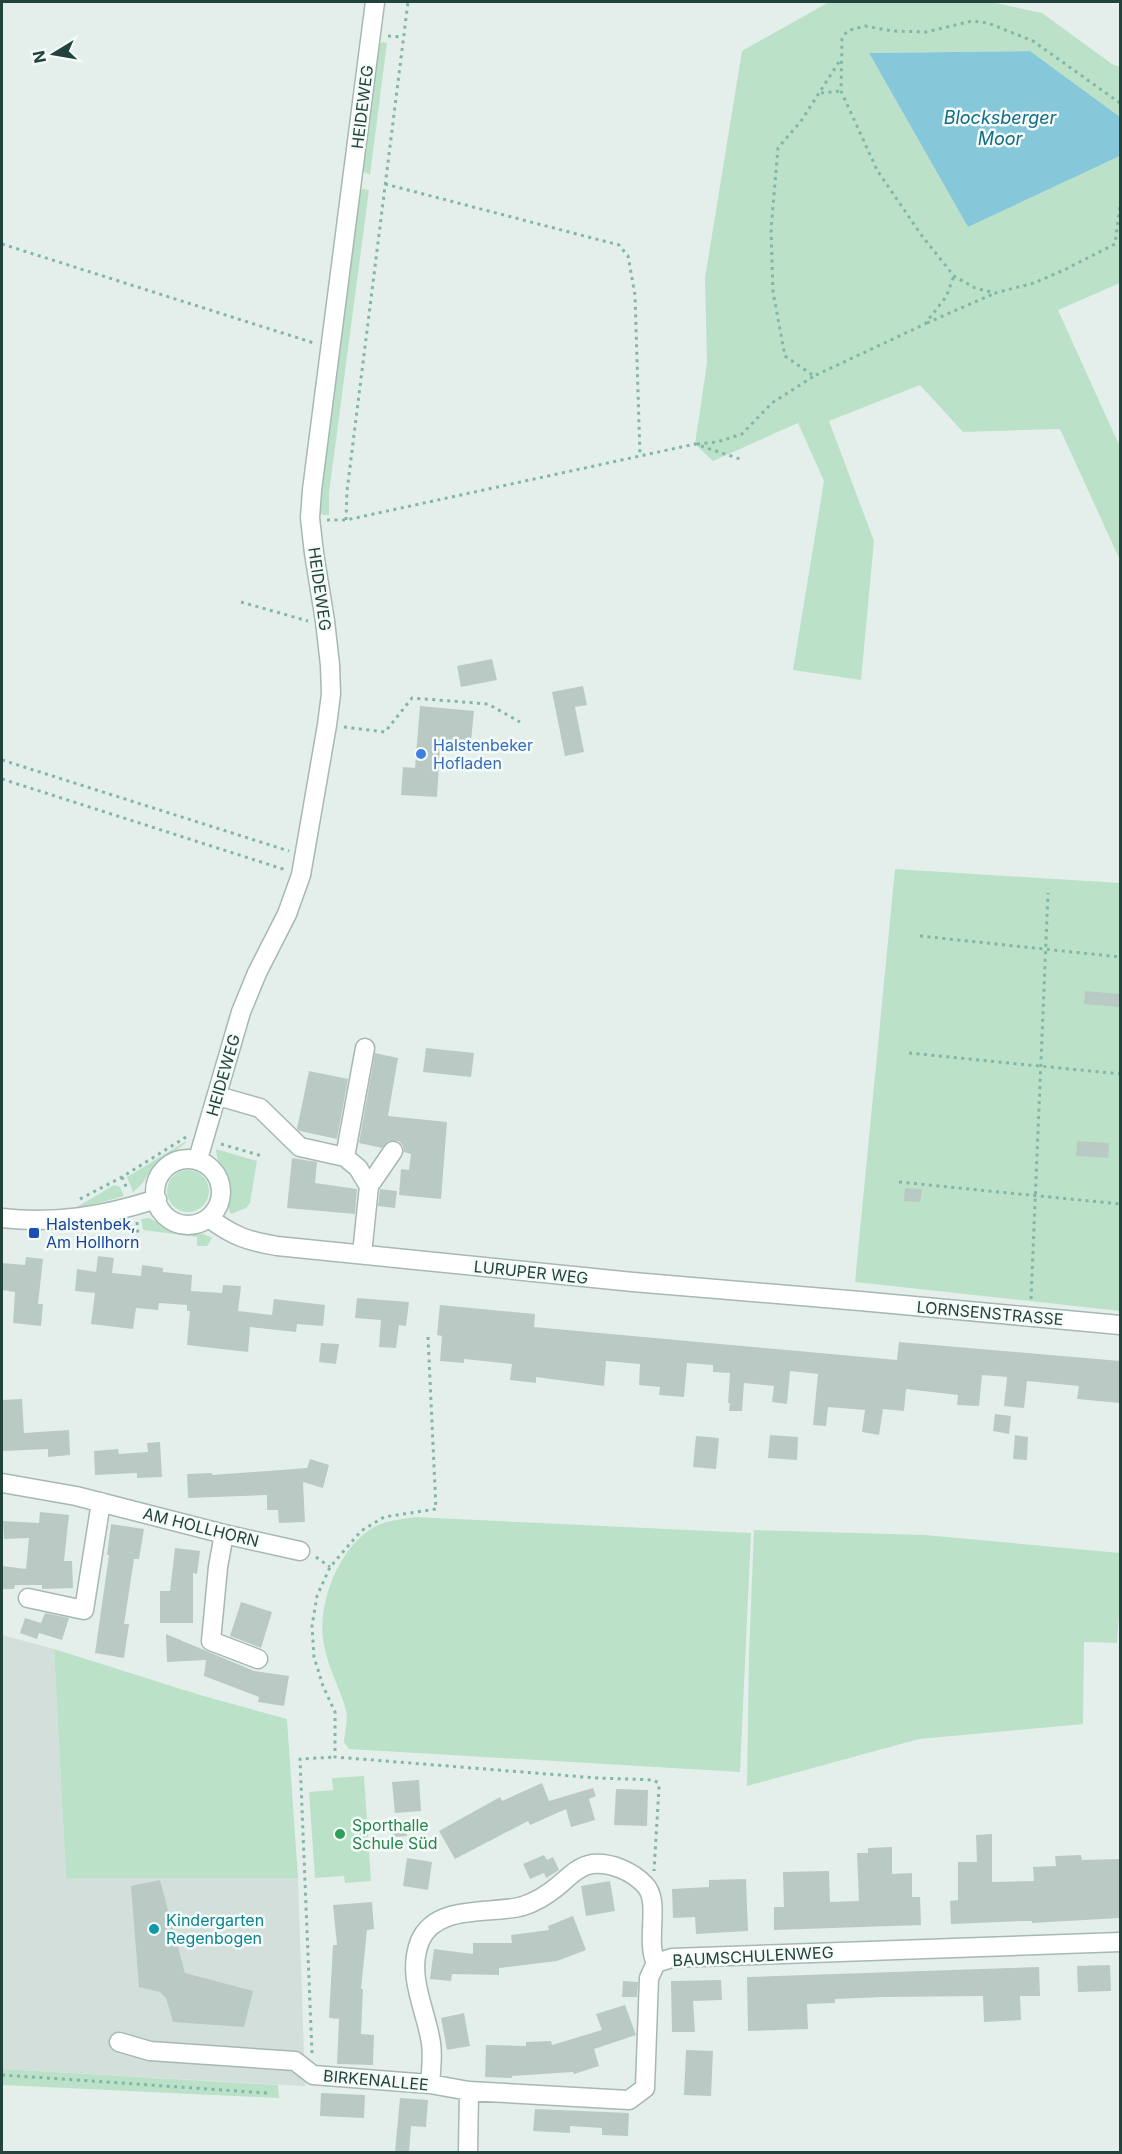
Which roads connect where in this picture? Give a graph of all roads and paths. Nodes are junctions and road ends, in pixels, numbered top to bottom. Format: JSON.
{"nodes":[{"id":1,"x":375,"y":2,"type":"edge"},
{"id":2,"x":408,"y":2,"type":"edge"},
{"id":3,"x":840,"y":61,"type":"junction"},
{"id":4,"x":841,"y":91,"type":"junction"},
{"id":5,"x":821,"y":93,"type":"junction"},
{"id":6,"x":1120,"y":104,"type":"edge"},
{"id":7,"x":386,"y":184,"type":"junction"},
{"id":8,"x":1120,"y":206,"type":"edge"},
{"id":9,"x":2,"y":244,"type":"edge"},
{"id":10,"x":954,"y":276,"type":"junction"},
{"id":11,"x":995,"y":293,"type":"junction"},
{"id":12,"x":925,"y":324,"type":"junction"},
{"id":13,"x":331,"y":349,"type":"junction"},
{"id":14,"x":814,"y":376,"type":"junction"},
{"id":15,"x":695,"y":444,"type":"junction"},
{"id":16,"x":640,"y":456,"type":"junction"},
{"id":17,"x":743,"y":460,"type":"dead end"},
{"id":18,"x":310,"y":518,"type":"junction"},
{"id":19,"x":346,"y":520,"type":"junction"},
{"id":20,"x":241,"y":602,"type":"dead end"},
{"id":21,"x":325,"y":621,"type":"junction"},
{"id":22,"x":520,"y":722,"type":"dead end"},
{"id":23,"x":327,"y":725,"type":"junction"},
{"id":24,"x":2,"y":760,"type":"edge"},
{"id":25,"x":2,"y":779,"type":"edge"},
{"id":26,"x":305,"y":856,"type":"junction"},
{"id":27,"x":301,"y":874,"type":"junction"},
{"id":28,"x":1048,"y":893,"type":"dead end"},
{"id":29,"x":920,"y":936,"type":"dead end"},
{"id":30,"x":1046,"y":949,"type":"junction"},
{"id":31,"x":1120,"y":957,"type":"edge"},
{"id":32,"x":365,"y":1048,"type":"dead end"},
{"id":33,"x":909,"y":1053,"type":"dead end"},
{"id":34,"x":1041,"y":1066,"type":"junction"},
{"id":35,"x":1120,"y":1074,"type":"edge"},
{"id":36,"x":218,"y":1096,"type":"junction"},
{"id":37,"x":190,"y":1135,"type":"dead end"},
{"id":38,"x":216,"y":1143,"type":"dead end"},
{"id":39,"x":393,"y":1151,"type":"dead end"},
{"id":40,"x":262,"y":1156,"type":"dead end"},
{"id":41,"x":345,"y":1157,"type":"junction"},
{"id":42,"x":198,"y":1159,"type":"junction"},
{"id":43,"x":122,"y":1177,"type":"junction"},
{"id":44,"x":898,"y":1182,"type":"dead end"},
{"id":45,"x":369,"y":1186,"type":"junction"},
{"id":46,"x":129,"y":1194,"type":"dead end"},
{"id":47,"x":1036,"y":1195,"type":"junction"},
{"id":48,"x":157,"y":1199,"type":"junction"},
{"id":49,"x":72,"y":1201,"type":"dead end"},
{"id":50,"x":1120,"y":1204,"type":"edge"},
{"id":51,"x":2,"y":1218,"type":"edge"},
{"id":52,"x":209,"y":1218,"type":"junction"},
{"id":53,"x":137,"y":1220,"type":"dead end"},
{"id":54,"x":138,"y":1237,"type":"dead end"},
{"id":55,"x":362,"y":1254,"type":"junction"},
{"id":56,"x":860,"y":1301,"type":"joint"},
{"id":57,"x":1030,"y":1304,"type":"dead end"},
{"id":58,"x":1120,"y":1325,"type":"edge"},
{"id":59,"x":428,"y":1337,"type":"dead end"},
{"id":60,"x":2,"y":1483,"type":"edge"},
{"id":61,"x":101,"y":1502,"type":"junction"},
{"id":62,"x":224,"y":1534,"type":"junction"},
{"id":63,"x":300,"y":1551,"type":"dead end"},
{"id":64,"x":28,"y":1598,"type":"dead end"},
{"id":65,"x":258,"y":1659,"type":"dead end"},
{"id":66,"x":335,"y":1757,"type":"junction"},
{"id":67,"x":652,"y":1896,"type":"junction"},
{"id":68,"x":1120,"y":1942,"type":"edge"},
{"id":69,"x":656,"y":1964,"type":"junction"},
{"id":70,"x":119,"y":2042,"type":"dead end"},
{"id":71,"x":2,"y":2075,"type":"edge"},
{"id":72,"x":314,"y":2075,"type":"junction"},
{"id":73,"x":430,"y":2084,"type":"junction"},
{"id":74,"x":469,"y":2091,"type":"junction"},
{"id":75,"x":268,"y":2093,"type":"dead end"},
{"id":76,"x":468,"y":2152,"type":"edge"}],
"edges":[{"from":1,"to":13,"type":"street","name":"HEIDEWEG"},
{"from":2,"to":7,"type":"path"},
{"from":3,"to":4,"type":"path"},
{"from":3,"to":5,"type":"path"},
{"from":3,"to":6,"type":"path"},
{"from":4,"to":5,"type":"path"},
{"from":4,"to":10,"type":"path"},
{"from":5,"to":14,"type":"path"},
{"from":7,"to":16,"type":"path"},
{"from":7,"to":19,"type":"path"},
{"from":8,"to":11,"type":"path"},
{"from":9,"to":13,"type":"path"},
{"from":10,"to":11,"type":"path"},
{"from":10,"to":12,"type":"path"},
{"from":11,"to":12,"type":"path"},
{"from":12,"to":14,"type":"path"},
{"from":13,"to":18,"type":"street","name":"HEIDEWEG"},
{"from":14,"to":15,"type":"path"},
{"from":15,"to":16,"type":"path"},
{"from":15,"to":17,"type":"path"},
{"from":16,"to":19,"type":"path"},
{"from":18,"to":19,"type":"path"},
{"from":18,"to":21,"type":"street","name":"HEIDEWEG"},
{"from":20,"to":21,"type":"path"},
{"from":21,"to":23,"type":"street","name":"HEIDEWEG"},
{"from":22,"to":23,"type":"path"},
{"from":23,"to":26,"type":"street","name":"HEIDEWEG"},
{"from":24,"to":26,"type":"path"},
{"from":25,"to":27,"type":"path"},
{"from":26,"to":27,"type":"street","name":"HEIDEWEG"},
{"from":27,"to":36,"type":"street","name":"HEIDEWEG"},
{"from":28,"to":30,"type":"path"},
{"from":29,"to":30,"type":"path"},
{"from":30,"to":31,"type":"path"},
{"from":30,"to":34,"type":"path"},
{"from":32,"to":41,"type":"street"},
{"from":33,"to":34,"type":"path"},
{"from":34,"to":35,"type":"path"},
{"from":34,"to":47,"type":"path"},
{"from":36,"to":41,"type":"street"},
{"from":36,"to":42,"type":"street","name":"HEIDEWEG"},
{"from":37,"to":43,"type":"path"},
{"from":38,"to":40,"type":"path"},
{"from":39,"to":45,"type":"street"},
{"from":41,"to":45,"type":"street"},
{"from":42,"to":48,"type":"street"},
{"from":42,"to":52,"type":"street"},
{"from":43,"to":46,"type":"path"},
{"from":43,"to":49,"type":"path"},
{"from":44,"to":47,"type":"path"},
{"from":45,"to":55,"type":"street"},
{"from":47,"to":50,"type":"path"},
{"from":47,"to":57,"type":"path"},
{"from":48,"to":51,"type":"street"},
{"from":48,"to":52,"type":"street"},
{"from":52,"to":55,"type":"street","name":"LURUPER WEG"},
{"from":53,"to":54,"type":"path"},
{"from":55,"to":56,"type":"street","name":"LURUPER WEG"},
{"from":56,"to":58,"type":"street","name":"LORNSENSTRASSE"},
{"from":59,"to":66,"type":"path"},
{"from":60,"to":61,"type":"street","name":"AM HOLLHORN"},
{"from":61,"to":62,"type":"street","name":"AM HOLLHORN"},
{"from":61,"to":64,"type":"street"},
{"from":62,"to":63,"type":"street","name":"AM HOLLHORN"},
{"from":62,"to":65,"type":"street"},
{"from":66,"to":67,"type":"path"},
{"from":66,"to":72,"type":"path"},
{"from":67,"to":69,"type":"street"},
{"from":67,"to":73,"type":"street"},
{"from":68,"to":69,"type":"street","name":"BAUMSCHULENWEG"},
{"from":69,"to":74,"type":"street","name":"BAUMSCHULENWEG"},
{"from":70,"to":72,"type":"street","name":"BIRKENALLEE"},
{"from":71,"to":75,"type":"path"},
{"from":72,"to":73,"type":"street","name":"BIRKENALLEE"},
{"from":73,"to":74,"type":"street","name":"BIRKENALLEE"},
{"from":74,"to":76,"type":"street"}]}
